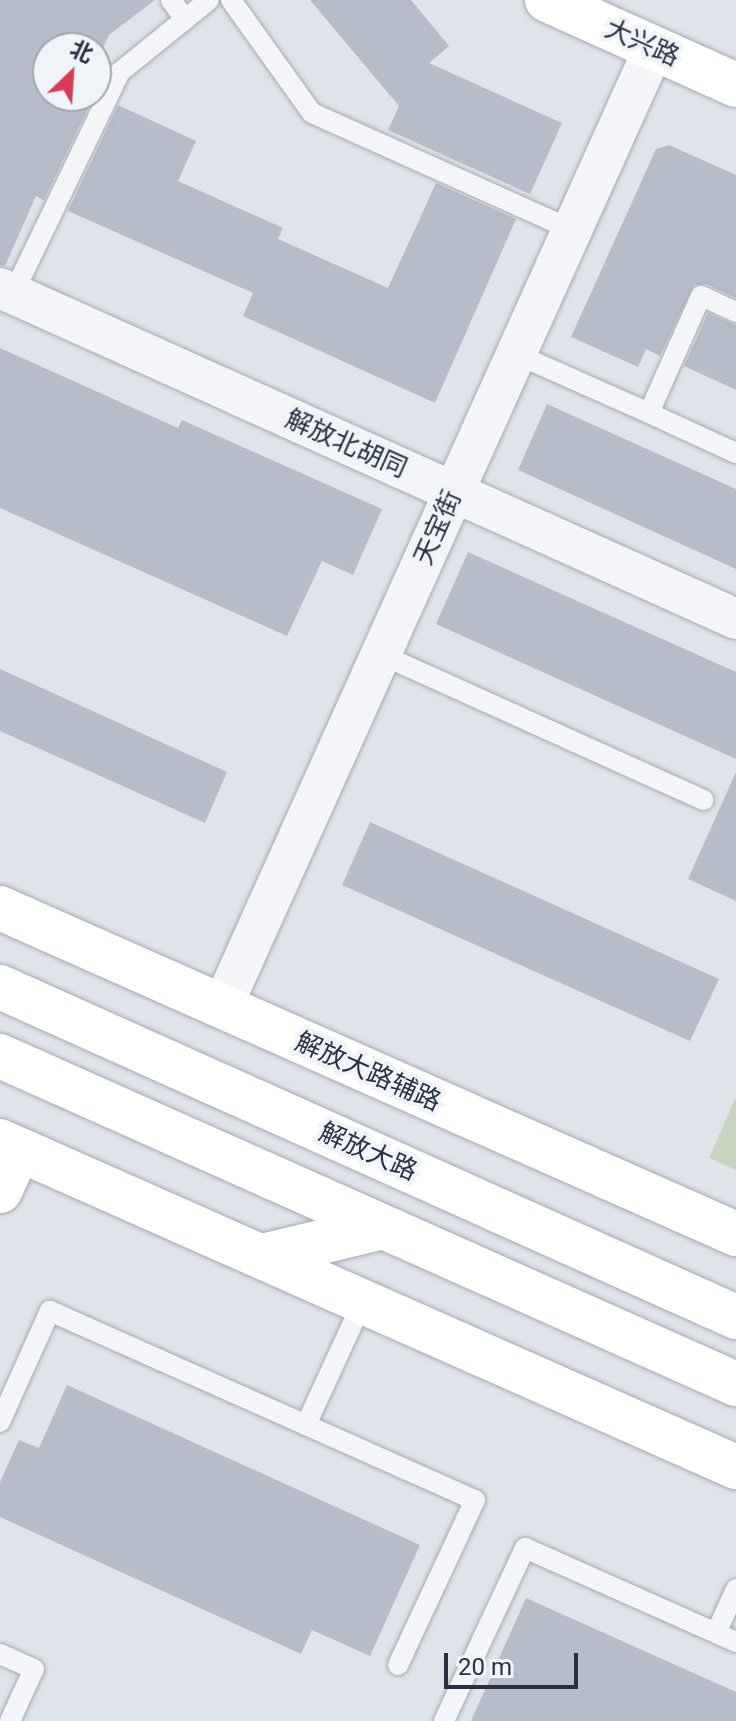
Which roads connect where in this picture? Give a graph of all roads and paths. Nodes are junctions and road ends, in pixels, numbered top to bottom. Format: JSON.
{"nodes":[{"id":1,"x":171,"y":0,"type":"edge"},
{"id":2,"x":209,"y":0,"type":"edge"},
{"id":3,"x":231,"y":0,"type":"edge"},
{"id":4,"x":547,"y":0,"type":"edge"},
{"id":5,"x":185,"y":19,"type":"junction"},
{"id":6,"x":654,"y":48,"type":"junction"},
{"id":7,"x":736,"y":85,"type":"edge"},
{"id":8,"x":572,"y":230,"type":"junction"},
{"id":9,"x":7,"y":291,"type":"edge"},
{"id":10,"x":736,"y":312,"type":"edge"},
{"id":11,"x":516,"y":354,"type":"junction"},
{"id":12,"x":649,"y":413,"type":"junction"},
{"id":13,"x":736,"y":453,"type":"edge"},
{"id":14,"x":454,"y":492,"type":"junction"},
{"id":15,"x":736,"y":619,"type":"edge"},
{"id":16,"x":380,"y":654,"type":"junction"},
{"id":17,"x":704,"y":800,"type":"dead end"},
{"id":18,"x":0,"y":908,"type":"edge"},
{"id":19,"x":0,"y":987,"type":"edge"},
{"id":20,"x":222,"y":1007,"type":"junction"},
{"id":21,"x":0,"y":1056,"type":"edge"},
{"id":22,"x":9,"y":1145,"type":"edge"},
{"id":23,"x":0,"y":1191,"type":"edge"},
{"id":24,"x":383,"y":1227,"type":"junction"},
{"id":25,"x":736,"y":1234,"type":"edge"},
{"id":26,"x":263,"y":1256,"type":"junction"},
{"id":27,"x":363,"y":1301,"type":"junction"},
{"id":28,"x":736,"y":1317,"type":"edge"},
{"id":29,"x":736,"y":1384,"type":"edge"},
{"id":30,"x":0,"y":1422,"type":"edge"},
{"id":31,"x":306,"y":1425,"type":"junction"},
{"id":32,"x":736,"y":1467,"type":"edge"},
{"id":33,"x":736,"y":1589,"type":"edge"},
{"id":34,"x":716,"y":1633,"type":"junction"},
{"id":35,"x":736,"y":1642,"type":"edge"},
{"id":36,"x":0,"y":1654,"type":"edge"},
{"id":37,"x":398,"y":1665,"type":"dead end"},
{"id":38,"x":10,"y":1721,"type":"edge"},
{"id":39,"x":444,"y":1721,"type":"edge"}],
"edges":[{"from":1,"to":5,"type":"lane"},
{"from":2,"to":5,"type":"lane"},
{"from":3,"to":8,"type":"lane"},
{"from":4,"to":6,"type":"street","name":"大兴路"},
{"from":5,"to":9,"type":"lane"},
{"from":6,"to":7,"type":"street","name":"大兴路"},
{"from":6,"to":8,"type":"street","name":"天宝街"},
{"from":8,"to":11,"type":"street","name":"天宝街"},
{"from":9,"to":14,"type":"street","name":"解放北胡同"},
{"from":10,"to":12,"type":"lane"},
{"from":11,"to":12,"type":"lane"},
{"from":11,"to":14,"type":"street","name":"天宝街"},
{"from":12,"to":13,"type":"lane"},
{"from":14,"to":15,"type":"street","name":"解放北胡同"},
{"from":14,"to":16,"type":"street","name":"天宝街"},
{"from":16,"to":17,"type":"lane"},
{"from":16,"to":20,"type":"street","name":"天宝街"},
{"from":18,"to":20,"type":"street","name":"解放大路辅路"},
{"from":19,"to":28,"type":"street","name":"解放大路"},
{"from":20,"to":25,"type":"street","name":"解放大路辅路"},
{"from":21,"to":24,"type":"street"},
{"from":22,"to":23,"type":"street"},
{"from":22,"to":26,"type":"street"},
{"from":24,"to":26,"type":"street"},
{"from":24,"to":29,"type":"street"},
{"from":26,"to":27,"type":"street"},
{"from":27,"to":31,"type":"lane"},
{"from":27,"to":32,"type":"street"},
{"from":30,"to":31,"type":"lane"},
{"from":31,"to":37,"type":"lane"},
{"from":33,"to":34,"type":"lane"},
{"from":34,"to":35,"type":"lane"},
{"from":34,"to":39,"type":"lane"},
{"from":36,"to":38,"type":"lane"}]}
